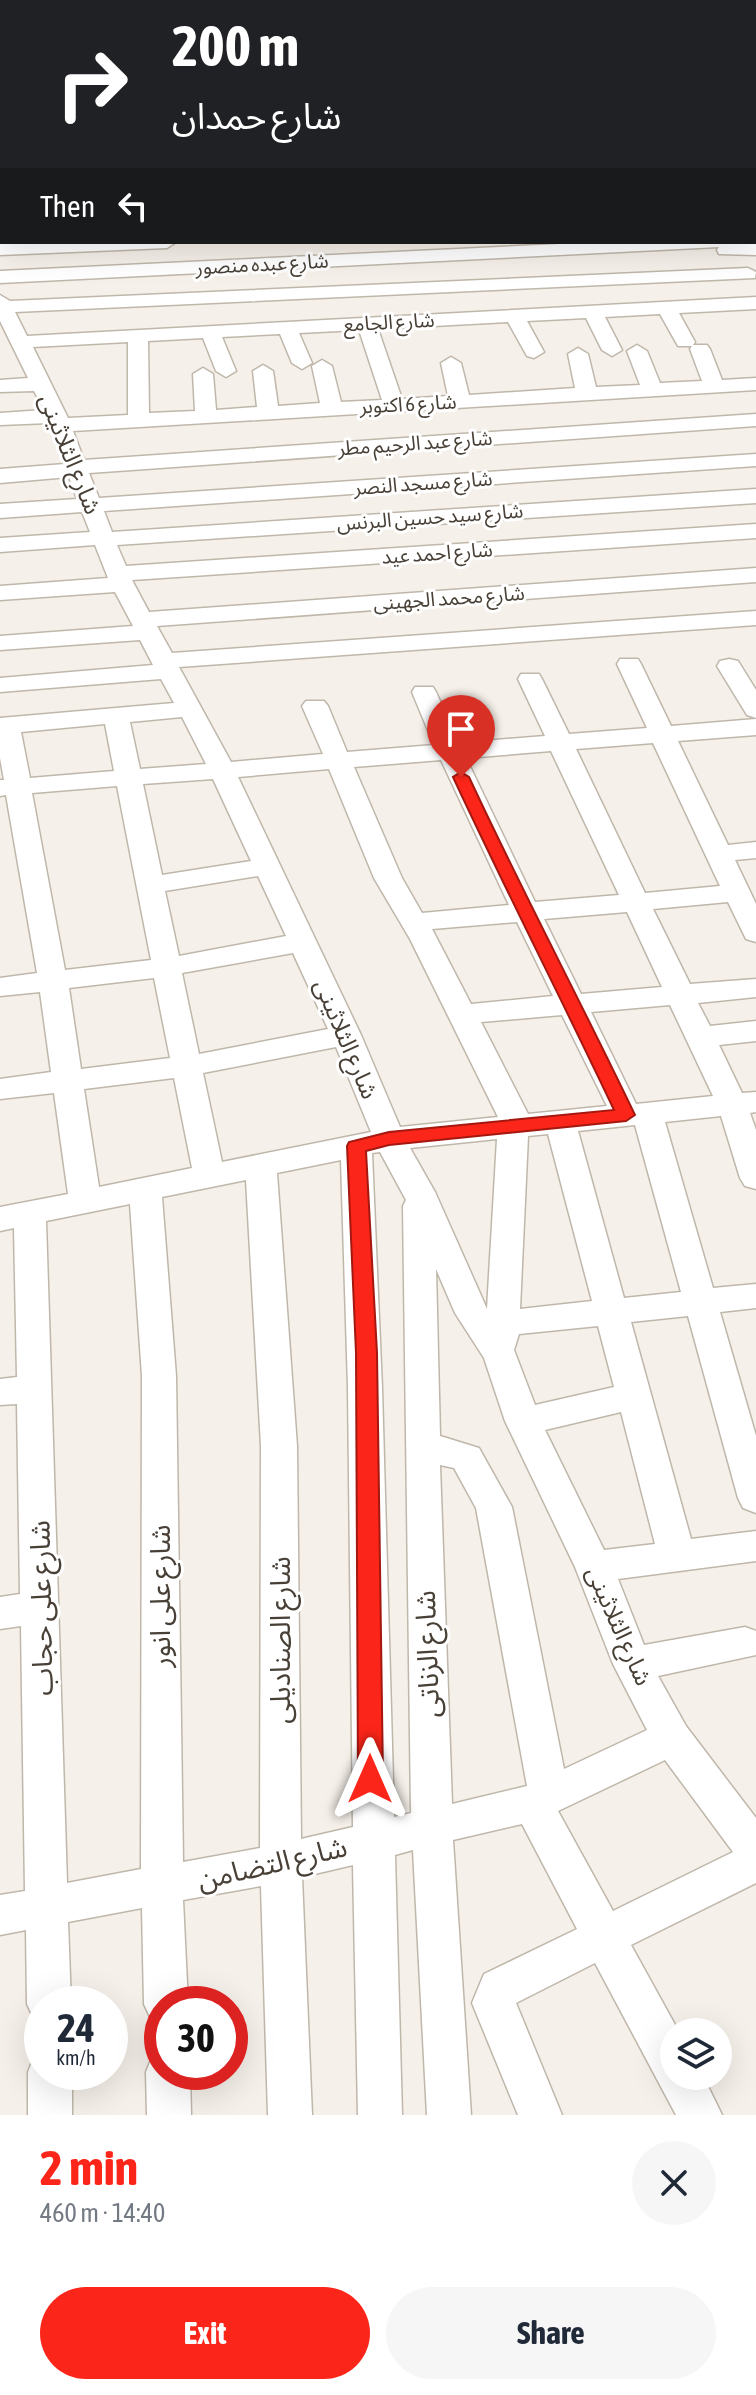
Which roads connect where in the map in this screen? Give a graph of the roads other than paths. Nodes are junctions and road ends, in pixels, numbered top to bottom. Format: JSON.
{"nodes":[{"id":1,"x":71,"y":244,"type":"edge"},
{"id":2,"x":719,"y":245,"type":"edge"},
{"id":3,"x":0,"y":249,"type":"edge"},
{"id":4,"x":756,"y":249,"type":"edge"},
{"id":5,"x":333,"y":251,"type":"edge"},
{"id":6,"x":374,"y":259,"type":"junction"},
{"id":7,"x":0,"y":277,"type":"edge"},
{"id":8,"x":752,"y":279,"type":"edge"},
{"id":9,"x":382,"y":290,"type":"junction"},
{"id":10,"x":756,"y":303,"type":"edge"},
{"id":11,"x":2,"y":308,"type":"edge"},
{"id":12,"x":667,"y":308,"type":"junction"},
{"id":13,"x":593,"y":312,"type":"junction"},
{"id":14,"x":515,"y":316,"type":"junction"},
{"id":15,"x":443,"y":319,"type":"junction"},
{"id":16,"x":366,"y":323,"type":"junction"},
{"id":17,"x":287,"y":328,"type":"junction"},
{"id":18,"x":210,"y":332,"type":"junction"},
{"id":19,"x":138,"y":335,"type":"junction"},
{"id":20,"x":14,"y":340,"type":"edge"},
{"id":21,"x":612,"y":350,"type":"dead end"},
{"id":22,"x":637,"y":351,"type":"dead end"},
{"id":23,"x":578,"y":354,"type":"dead end"},
{"id":24,"x":226,"y":371,"type":"dead end"},
{"id":25,"x":263,"y":371,"type":"dead end"},
{"id":26,"x":523,"y":372,"type":"junction"},
{"id":27,"x":203,"y":374,"type":"dead end"},
{"id":28,"x":42,"y":384,"type":"junction"},
{"id":29,"x":756,"y":384,"type":"edge"},
{"id":30,"x":0,"y":386,"type":"edge"},
{"id":31,"x":715,"y":387,"type":"junction"},
{"id":32,"x":652,"y":390,"type":"junction"},
{"id":33,"x":587,"y":394,"type":"junction"},
{"id":34,"x":460,"y":401,"type":"junction"},
{"id":35,"x":394,"y":405,"type":"junction"},
{"id":36,"x":332,"y":409,"type":"junction"},
{"id":37,"x":268,"y":413,"type":"junction"},
{"id":38,"x":206,"y":416,"type":"junction"},
{"id":39,"x":0,"y":419,"type":"edge"},
{"id":40,"x":58,"y":420,"type":"junction"},
{"id":41,"x":139,"y":420,"type":"junction"},
{"id":42,"x":756,"y":420,"type":"edge"},
{"id":43,"x":756,"y":460,"type":"edge"},
{"id":44,"x":76,"y":468,"type":"junction"},
{"id":45,"x":0,"y":476,"type":"edge"},
{"id":46,"x":756,"y":496,"type":"edge"},
{"id":47,"x":90,"y":505,"type":"junction"},
{"id":48,"x":0,"y":511,"type":"edge"},
{"id":49,"x":756,"y":531,"type":"edge"},
{"id":50,"x":104,"y":538,"type":"junction"},
{"id":51,"x":589,"y":543,"type":"junction"},
{"id":52,"x":0,"y":545,"type":"edge"},
{"id":53,"x":756,"y":575,"type":"edge"},
{"id":54,"x":120,"y":579,"type":"junction"},
{"id":55,"x":640,"y":584,"type":"junction"},
{"id":56,"x":607,"y":586,"type":"junction"},
{"id":57,"x":532,"y":592,"type":"junction"},
{"id":58,"x":0,"y":593,"type":"edge"},
{"id":59,"x":429,"y":599,"type":"junction"},
{"id":60,"x":296,"y":609,"type":"junction"},
{"id":61,"x":756,"y":618,"type":"edge"},
{"id":62,"x":661,"y":625,"type":"junction"},
{"id":63,"x":144,"y":626,"type":"junction"},
{"id":64,"x":550,"y":633,"type":"junction"},
{"id":65,"x":441,"y":641,"type":"junction"},
{"id":66,"x":0,"y":643,"type":"edge"},
{"id":67,"x":307,"y":651,"type":"junction"},
{"id":68,"x":629,"y":664,"type":"dead end"},
{"id":69,"x":165,"y":666,"type":"junction"},
{"id":70,"x":729,"y":666,"type":"dead end"},
{"id":71,"x":530,"y":679,"type":"dead end"},
{"id":72,"x":0,"y":685,"type":"edge"},
{"id":73,"x":424,"y":692,"type":"dead end"},
{"id":74,"x":315,"y":706,"type":"dead end"},
{"id":75,"x":188,"y":709,"type":"junction"},
{"id":76,"x":756,"y":710,"type":"edge"},
{"id":77,"x":116,"y":716,"type":"junction"},
{"id":78,"x":3,"y":726,"type":"edge"},
{"id":79,"x":756,"y":727,"type":"edge"},
{"id":80,"x":662,"y":734,"type":"junction"},
{"id":81,"x":560,"y":742,"type":"junction"},
{"id":82,"x":448,"y":750,"type":"junction"},
{"id":83,"x":337,"y":759,"type":"junction"},
{"id":84,"x":221,"y":767,"type":"junction"},
{"id":85,"x":128,"y":776,"type":"junction"},
{"id":86,"x":10,"y":787,"type":"edge"},
{"id":87,"x":756,"y":850,"type":"edge"},
{"id":88,"x":718,"y":854,"type":"junction"},
{"id":89,"x":269,"y":866,"type":"junction"},
{"id":90,"x":150,"y":885,"type":"junction"},
{"id":91,"x":636,"y":902,"type":"junction"},
{"id":92,"x":524,"y":912,"type":"junction"},
{"id":93,"x":749,"y":913,"type":"edge"},
{"id":94,"x":415,"y":922,"type":"junction"},
{"id":95,"x":303,"y":942,"type":"junction"},
{"id":96,"x":167,"y":967,"type":"junction"},
{"id":97,"x":53,"y":981,"type":"junction"},
{"id":98,"x":0,"y":987,"type":"edge"},
{"id":99,"x":756,"y":988,"type":"edge"},
{"id":100,"x":680,"y":995,"type":"junction"},
{"id":101,"x":573,"y":1004,"type":"junction"},
{"id":102,"x":463,"y":1014,"type":"junction"},
{"id":103,"x":756,"y":1031,"type":"edge"},
{"id":104,"x":346,"y":1035,"type":"junction"},
{"id":105,"x":700,"y":1037,"type":"junction"},
{"id":106,"x":187,"y":1066,"type":"junction"},
{"id":107,"x":68,"y":1080,"type":"junction"},
{"id":108,"x":0,"y":1089,"type":"edge"},
{"id":109,"x":744,"y":1103,"type":"edge"},
{"id":110,"x":636,"y":1114,"type":"junction"},
{"id":111,"x":560,"y":1122,"type":"junction"},
{"id":112,"x":516,"y":1126,"type":"junction"},
{"id":113,"x":372,"y":1143,"type":"junction"},
{"id":114,"x":261,"y":1166,"type":"junction"},
{"id":115,"x":209,"y":1176,"type":"junction"},
{"id":116,"x":756,"y":1178,"type":"edge"},
{"id":117,"x":145,"y":1189,"type":"junction"},
{"id":118,"x":419,"y":1192,"type":"junction"},
{"id":119,"x":85,"y":1202,"type":"junction"},
{"id":120,"x":15,"y":1216,"type":"edge"},
{"id":121,"x":756,"y":1296,"type":"edge"},
{"id":122,"x":700,"y":1302,"type":"junction"},
{"id":123,"x":611,"y":1311,"type":"junction"},
{"id":124,"x":421,"y":1321,"type":"junction"},
{"id":125,"x":492,"y":1331,"type":"junction"},
{"id":126,"x":18,"y":1390,"type":"edge"},
{"id":127,"x":633,"y":1396,"type":"junction"},
{"id":128,"x":523,"y":1421,"type":"junction"},
{"id":129,"x":422,"y":1445,"type":"junction"},
{"id":130,"x":756,"y":1498,"type":"edge"},
{"id":131,"x":756,"y":1546,"type":"edge"},
{"id":132,"x":677,"y":1556,"type":"junction"},
{"id":133,"x":594,"y":1567,"type":"junction"},
{"id":134,"x":41,"y":1607,"type":"junction"},
{"id":135,"x":0,"y":1613,"type":"edge"},
{"id":136,"x":745,"y":1643,"type":"dead end"},
{"id":137,"x":632,"y":1664,"type":"junction"},
{"id":138,"x":672,"y":1738,"type":"junction"},
{"id":139,"x":540,"y":1799,"type":"junction"},
{"id":140,"x":432,"y":1825,"type":"junction"},
{"id":141,"x":371,"y":1840,"type":"junction"},
{"id":142,"x":756,"y":1850,"type":"edge"},
{"id":143,"x":756,"y":1862,"type":"edge"},
{"id":144,"x":281,"y":1863,"type":"junction"},
{"id":145,"x":162,"y":1887,"type":"junction"},
{"id":146,"x":48,"y":1907,"type":"junction"},
{"id":147,"x":0,"y":1915,"type":"edge"},
{"id":148,"x":605,"y":1938,"type":"junction"},
{"id":149,"x":49,"y":1986,"type":"edge"},
{"id":150,"x":165,"y":1986,"type":"edge"},
{"id":151,"x":660,"y":2041,"type":"edge"},
{"id":152,"x":50,"y":2090,"type":"edge"},
{"id":153,"x":168,"y":2090,"type":"edge"},
{"id":154,"x":687,"y":2090,"type":"edge"},
{"id":155,"x":50,"y":2115,"type":"edge"},
{"id":156,"x":169,"y":2115,"type":"edge"},
{"id":157,"x":290,"y":2115,"type":"edge"},
{"id":158,"x":380,"y":2115,"type":"edge"},
{"id":159,"x":449,"y":2115,"type":"edge"},
{"id":160,"x":540,"y":2115,"type":"edge"},
{"id":161,"x":700,"y":2115,"type":"edge"}],
"edges":[{"from":1,"to":3,"type":"street"},
{"from":2,"to":4,"type":"street","name":"شارع عبده منصور"},
{"from":2,"to":6,"type":"street","name":"شارع عبده منصور"},
{"from":2,"to":8,"type":"street"},
{"from":5,"to":6,"type":"street","name":"شارع عبده منصور"},
{"from":5,"to":7,"type":"street","name":"شارع عبده منصور"},
{"from":6,"to":9,"type":"street"},
{"from":8,"to":9,"type":"street"},
{"from":9,"to":11,"type":"street"},
{"from":10,"to":12,"type":"street","name":"شارع الجامع"},
{"from":11,"to":20,"type":"street","name":"شارع الثلاثينى"},
{"from":12,"to":13,"type":"street","name":"شارع الجامع"},
{"from":12,"to":31,"type":"street"},
{"from":13,"to":14,"type":"street","name":"شارع الجامع"},
{"from":13,"to":21,"type":"street"},
{"from":14,"to":15,"type":"street","name":"شارع الجامع"},
{"from":14,"to":26,"type":"street"},
{"from":15,"to":16,"type":"street","name":"شارع الجامع"},
{"from":15,"to":34,"type":"street"},
{"from":16,"to":17,"type":"street","name":"شارع الجامع"},
{"from":16,"to":35,"type":"street"},
{"from":17,"to":18,"type":"street","name":"شارع الجامع"},
{"from":17,"to":36,"type":"street"},
{"from":18,"to":19,"type":"street","name":"شارع الجامع"},
{"from":18,"to":24,"type":"street"},
{"from":19,"to":20,"type":"street","name":"شارع الجامع"},
{"from":19,"to":41,"type":"street"},
{"from":20,"to":28,"type":"street","name":"شارع الثلاثينى"},
{"from":22,"to":32,"type":"street"},
{"from":23,"to":33,"type":"street"},
{"from":25,"to":37,"type":"street"},
{"from":26,"to":33,"type":"street","name":"شارع 6 اكتوبر"},
{"from":26,"to":34,"type":"street","name":"شارع 6 اكتوبر"},
{"from":27,"to":38,"type":"street"},
{"from":28,"to":30,"type":"street"},
{"from":28,"to":40,"type":"street","name":"شارع الثلاثينى"},
{"from":29,"to":31,"type":"street","name":"شارع 6 اكتوبر"},
{"from":31,"to":32,"type":"street","name":"شارع 6 اكتوبر"},
{"from":32,"to":33,"type":"street","name":"شارع 6 اكتوبر"},
{"from":34,"to":35,"type":"street","name":"شارع 6 اكتوبر"},
{"from":35,"to":36,"type":"street","name":"شارع 6 اكتوبر"},
{"from":36,"to":37,"type":"street","name":"شارع 6 اكتوبر"},
{"from":37,"to":38,"type":"street","name":"شارع 6 اكتوبر"},
{"from":38,"to":41,"type":"street","name":"شارع 6 اكتوبر"},
{"from":39,"to":40,"type":"street","name":"شارع 6 اكتوبر"},
{"from":40,"to":41,"type":"street","name":"شارع 6 اكتوبر"},
{"from":40,"to":44,"type":"street","name":"شارع الثلاثينى"},
{"from":42,"to":44,"type":"street","name":"شارع عبد الرحيم مطر"},
{"from":43,"to":47,"type":"street","name":"شارع مسجد النصر"},
{"from":44,"to":45,"type":"street","name":"شارع عبد الرحيم مطر"},
{"from":44,"to":47,"type":"street","name":"شارع الثلاثينى"},
{"from":46,"to":50,"type":"street","name":"شارع سيد حسين البرنس"},
{"from":47,"to":48,"type":"street","name":"شارع مسجد النصر"},
{"from":47,"to":50,"type":"street","name":"شارع الثلاثينى"},
{"from":49,"to":51,"type":"street","name":"شارع احمد عيد"},
{"from":50,"to":52,"type":"street","name":"شارع سيد حسين البرنس"},
{"from":50,"to":54,"type":"street","name":"شارع الثلاثينى"},
{"from":51,"to":54,"type":"street","name":"شارع احمد عيد"},
{"from":51,"to":56,"type":"street"},
{"from":53,"to":55,"type":"street","name":"شارع محمد الجهينى"},
{"from":54,"to":58,"type":"street","name":"شارع احمد عيد"},
{"from":54,"to":63,"type":"street","name":"شارع الثلاثينى"},
{"from":55,"to":56,"type":"street","name":"شارع محمد الجهينى"},
{"from":55,"to":62,"type":"street"},
{"from":56,"to":57,"type":"street","name":"شارع محمد الجهينى"},
{"from":57,"to":59,"type":"street","name":"شارع محمد الجهينى"},
{"from":57,"to":64,"type":"street"},
{"from":59,"to":60,"type":"street","name":"شارع محمد الجهينى"},
{"from":59,"to":65,"type":"street"},
{"from":60,"to":63,"type":"street","name":"شارع محمد الجهينى"},
{"from":60,"to":67,"type":"street"},
{"from":61,"to":62,"type":"street"},
{"from":62,"to":64,"type":"street"},
{"from":63,"to":66,"type":"street","name":"شارع محمد الجهينى"},
{"from":63,"to":69,"type":"street","name":"شارع الثلاثينى"},
{"from":64,"to":65,"type":"street"},
{"from":65,"to":67,"type":"street"},
{"from":67,"to":69,"type":"street"},
{"from":68,"to":80,"type":"street"},
{"from":69,"to":72,"type":"street"},
{"from":69,"to":75,"type":"street","name":"شارع الثلاثينى"},
{"from":70,"to":76,"type":"street"},
{"from":71,"to":81,"type":"street"},
{"from":73,"to":82,"type":"street"},
{"from":74,"to":83,"type":"street"},
{"from":75,"to":77,"type":"street"},
{"from":75,"to":84,"type":"street","name":"شارع الثلاثينى"},
{"from":77,"to":78,"type":"street"},
{"from":77,"to":85,"type":"street"},
{"from":78,"to":86,"type":"street"},
{"from":79,"to":80,"type":"street"},
{"from":80,"to":81,"type":"street"},
{"from":80,"to":88,"type":"street"},
{"from":81,"to":82,"type":"street"},
{"from":81,"to":91,"type":"street"},
{"from":82,"to":83,"type":"street"},
{"from":82,"to":92,"type":"street"},
{"from":83,"to":84,"type":"street"},
{"from":83,"to":94,"type":"street"},
{"from":84,"to":85,"type":"street"},
{"from":84,"to":89,"type":"street","name":"شارع الثلاثينى"},
{"from":85,"to":86,"type":"street"},
{"from":85,"to":90,"type":"street"},
{"from":86,"to":97,"type":"street"},
{"from":87,"to":88,"type":"street"},
{"from":88,"to":93,"type":"street"},
{"from":89,"to":90,"type":"street"},
{"from":89,"to":95,"type":"street","name":"شارع الثلاثينى"},
{"from":90,"to":96,"type":"street"},
{"from":91,"to":92,"type":"street"},
{"from":91,"to":93,"type":"street"},
{"from":91,"to":100,"type":"street"},
{"from":92,"to":94,"type":"street"},
{"from":92,"to":101,"type":"street"},
{"from":94,"to":102,"type":"street"},
{"from":95,"to":96,"type":"street"},
{"from":95,"to":104,"type":"street","name":"شارع الثلاثينى"},
{"from":96,"to":97,"type":"street"},
{"from":96,"to":106,"type":"street"},
{"from":97,"to":98,"type":"street"},
{"from":97,"to":107,"type":"street"},
{"from":99,"to":100,"type":"street"},
{"from":100,"to":101,"type":"street"},
{"from":100,"to":105,"type":"street"},
{"from":101,"to":102,"type":"street"},
{"from":101,"to":110,"type":"street"},
{"from":102,"to":112,"type":"street"},
{"from":103,"to":105,"type":"street"},
{"from":104,"to":106,"type":"street"},
{"from":104,"to":113,"type":"street","name":"شارع الثلاثينى"},
{"from":105,"to":109,"type":"street"},
{"from":106,"to":107,"type":"street"},
{"from":106,"to":115,"type":"street"},
{"from":107,"to":108,"type":"street"},
{"from":107,"to":119,"type":"street"},
{"from":109,"to":110,"type":"street"},
{"from":109,"to":116,"type":"street"},
{"from":110,"to":111,"type":"street"},
{"from":110,"to":122,"type":"street"},
{"from":111,"to":112,"type":"street"},
{"from":111,"to":123,"type":"street"},
{"from":112,"to":113,"type":"street"},
{"from":112,"to":125,"type":"street"},
{"from":113,"to":114,"type":"street"},
{"from":113,"to":118,"type":"street","name":"شارع الثلاثينى"},
{"from":113,"to":141,"type":"street"},
{"from":114,"to":115,"type":"street"},
{"from":114,"to":144,"type":"street","name":"شارع الصناديلى"},
{"from":115,"to":117,"type":"street"},
{"from":117,"to":119,"type":"street"},
{"from":117,"to":145,"type":"street","name":"شارع على انور"},
{"from":118,"to":124,"type":"street","name":"شارع الزناتى"},
{"from":118,"to":125,"type":"street","name":"شارع الثلاثينى"},
{"from":119,"to":120,"type":"street"},
{"from":120,"to":126,"type":"street","name":"شارع على حجاب"},
{"from":121,"to":122,"type":"street"},
{"from":122,"to":123,"type":"street"},
{"from":122,"to":130,"type":"street"},
{"from":123,"to":125,"type":"street"},
{"from":123,"to":127,"type":"street"},
{"from":124,"to":125,"type":"street"},
{"from":124,"to":129,"type":"street","name":"شارع الزناتى"},
{"from":125,"to":128,"type":"street","name":"شارع الثلاثينى"},
{"from":126,"to":134,"type":"street","name":"شارع على حجاب"},
{"from":127,"to":128,"type":"street"},
{"from":127,"to":132,"type":"street"},
{"from":128,"to":133,"type":"street","name":"شارع الثلاثينى"},
{"from":129,"to":139,"type":"street"},
{"from":129,"to":140,"type":"street","name":"شارع الزناتى"},
{"from":131,"to":132,"type":"street"},
{"from":132,"to":133,"type":"street"},
{"from":133,"to":137,"type":"street","name":"شارع الثلاثينى"},
{"from":134,"to":135,"type":"street"},
{"from":134,"to":146,"type":"street","name":"شارع على حجاب"},
{"from":136,"to":137,"type":"street"},
{"from":137,"to":138,"type":"street","name":"شارع الثلاثينى"},
{"from":138,"to":139,"type":"street","name":"شارع التضامن"},
{"from":138,"to":142,"type":"street","name":"شارع الثلاثينى"},
{"from":139,"to":140,"type":"street","name":"شارع التضامن"},
{"from":139,"to":148,"type":"street"},
{"from":140,"to":141,"type":"street","name":"شارع التضامن"},
{"from":140,"to":159,"type":"street","name":"شارع الزناتى"},
{"from":141,"to":144,"type":"street","name":"شارع التضامن"},
{"from":141,"to":158,"type":"street"},
{"from":143,"to":148,"type":"street"},
{"from":144,"to":145,"type":"street","name":"شارع التضامن"},
{"from":144,"to":157,"type":"street","name":"شارع الصناديلى"},
{"from":145,"to":146,"type":"street","name":"شارع التضامن"},
{"from":145,"to":150,"type":"street","name":"شارع على انور"},
{"from":146,"to":147,"type":"street","name":"شارع التضامن"},
{"from":146,"to":149,"type":"street","name":"شارع على حجاب"},
{"from":148,"to":151,"type":"street"},
{"from":148,"to":160,"type":"street"},
{"from":152,"to":155,"type":"street"},
{"from":153,"to":156,"type":"street"},
{"from":154,"to":161,"type":"street"}]}
